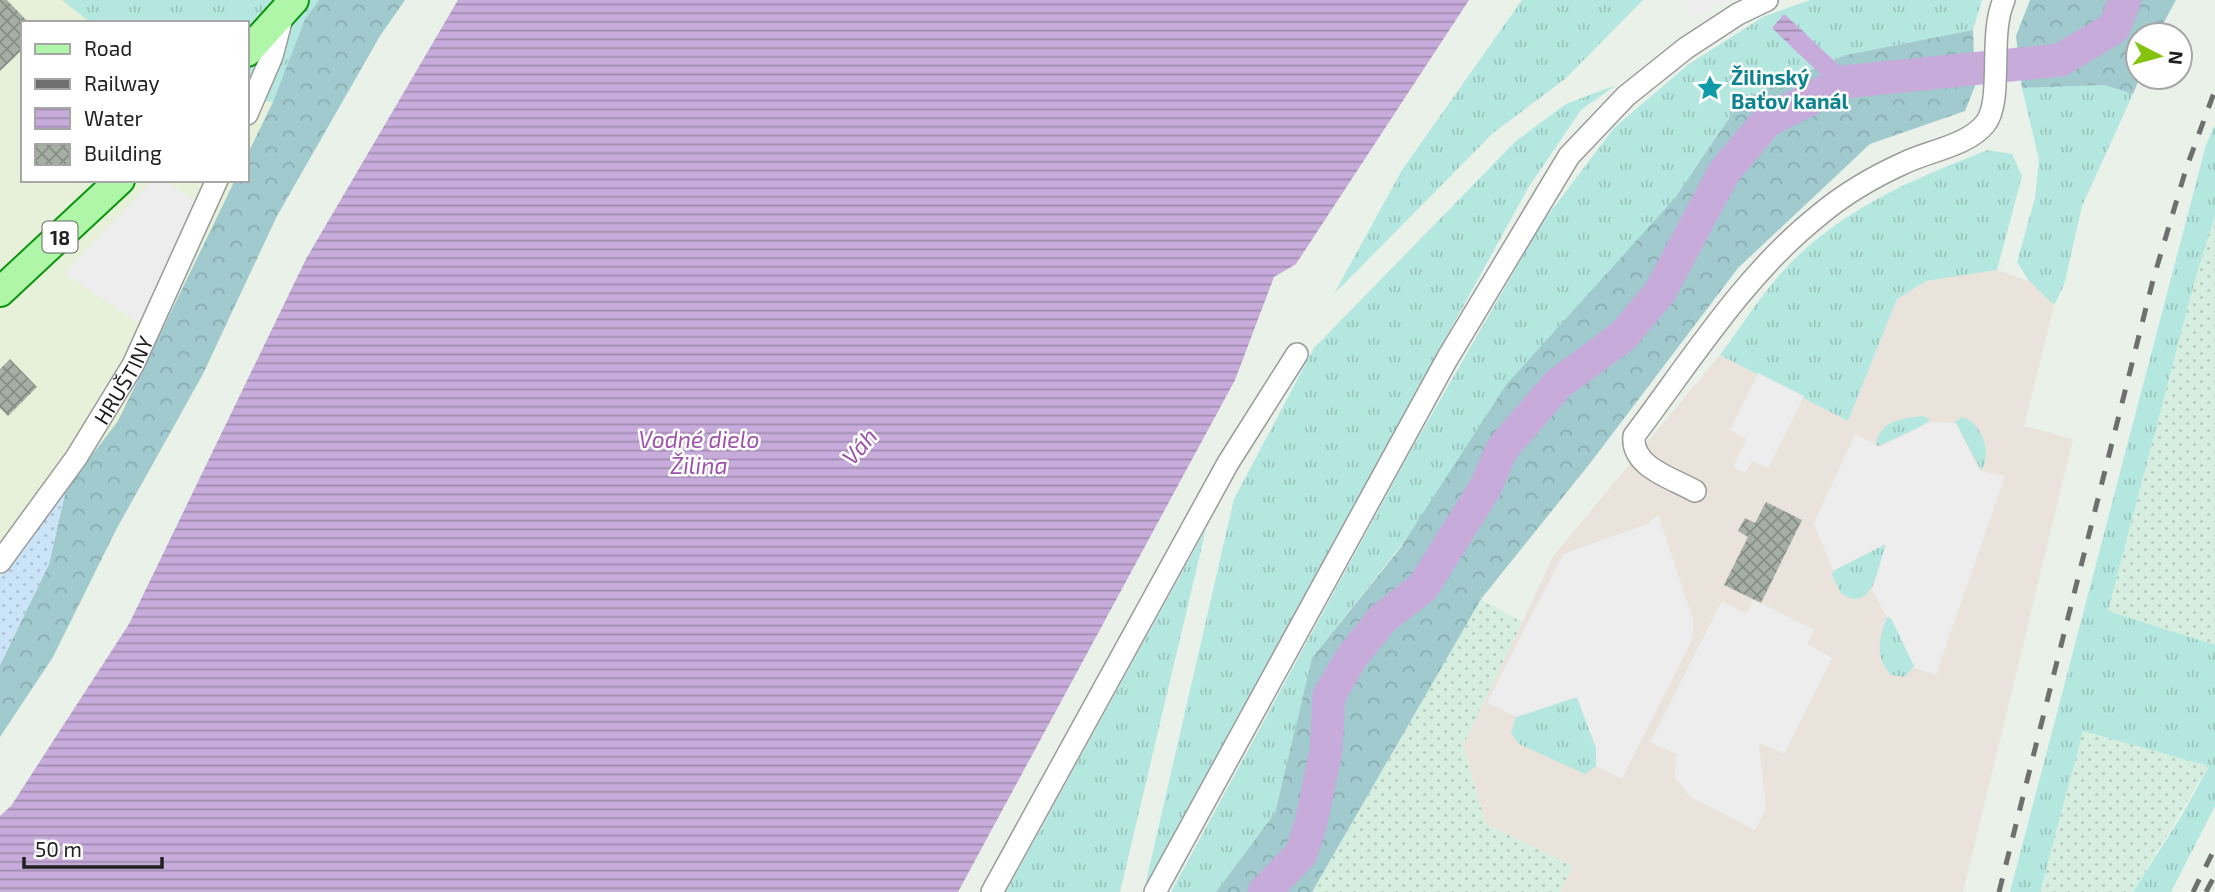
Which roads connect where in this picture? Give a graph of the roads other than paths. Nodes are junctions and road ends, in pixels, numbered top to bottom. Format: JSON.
{"nodes":[{"id":1,"x":1768,"y":0,"type":"edge"},
{"id":2,"x":2004,"y":0,"type":"edge"},
{"id":3,"x":289,"y":6,"type":"edge"},
{"id":4,"x":248,"y":50,"type":"edge"},
{"id":5,"x":248,"y":112,"type":"edge"},
{"id":6,"x":118,"y":182,"type":"edge"},
{"id":7,"x":212,"y":185,"type":"edge"},
{"id":8,"x":0,"y":292,"type":"edge"},
{"id":9,"x":1297,"y":354,"type":"dead end"},
{"id":10,"x":1695,"y":491,"type":"dead end"},
{"id":11,"x":0,"y":562,"type":"edge"},
{"id":12,"x":992,"y":892,"type":"edge"},
{"id":13,"x":1155,"y":892,"type":"edge"}],
"edges":[{"from":1,"to":13,"type":"street"},
{"from":2,"to":10,"type":"street"},
{"from":3,"to":4,"type":"main road"},
{"from":3,"to":5,"type":"street"},
{"from":6,"to":8,"type":"main road","number":"18"},
{"from":7,"to":11,"type":"street","name":"HRUŠTINY"},
{"from":9,"to":12,"type":"street"}]}
